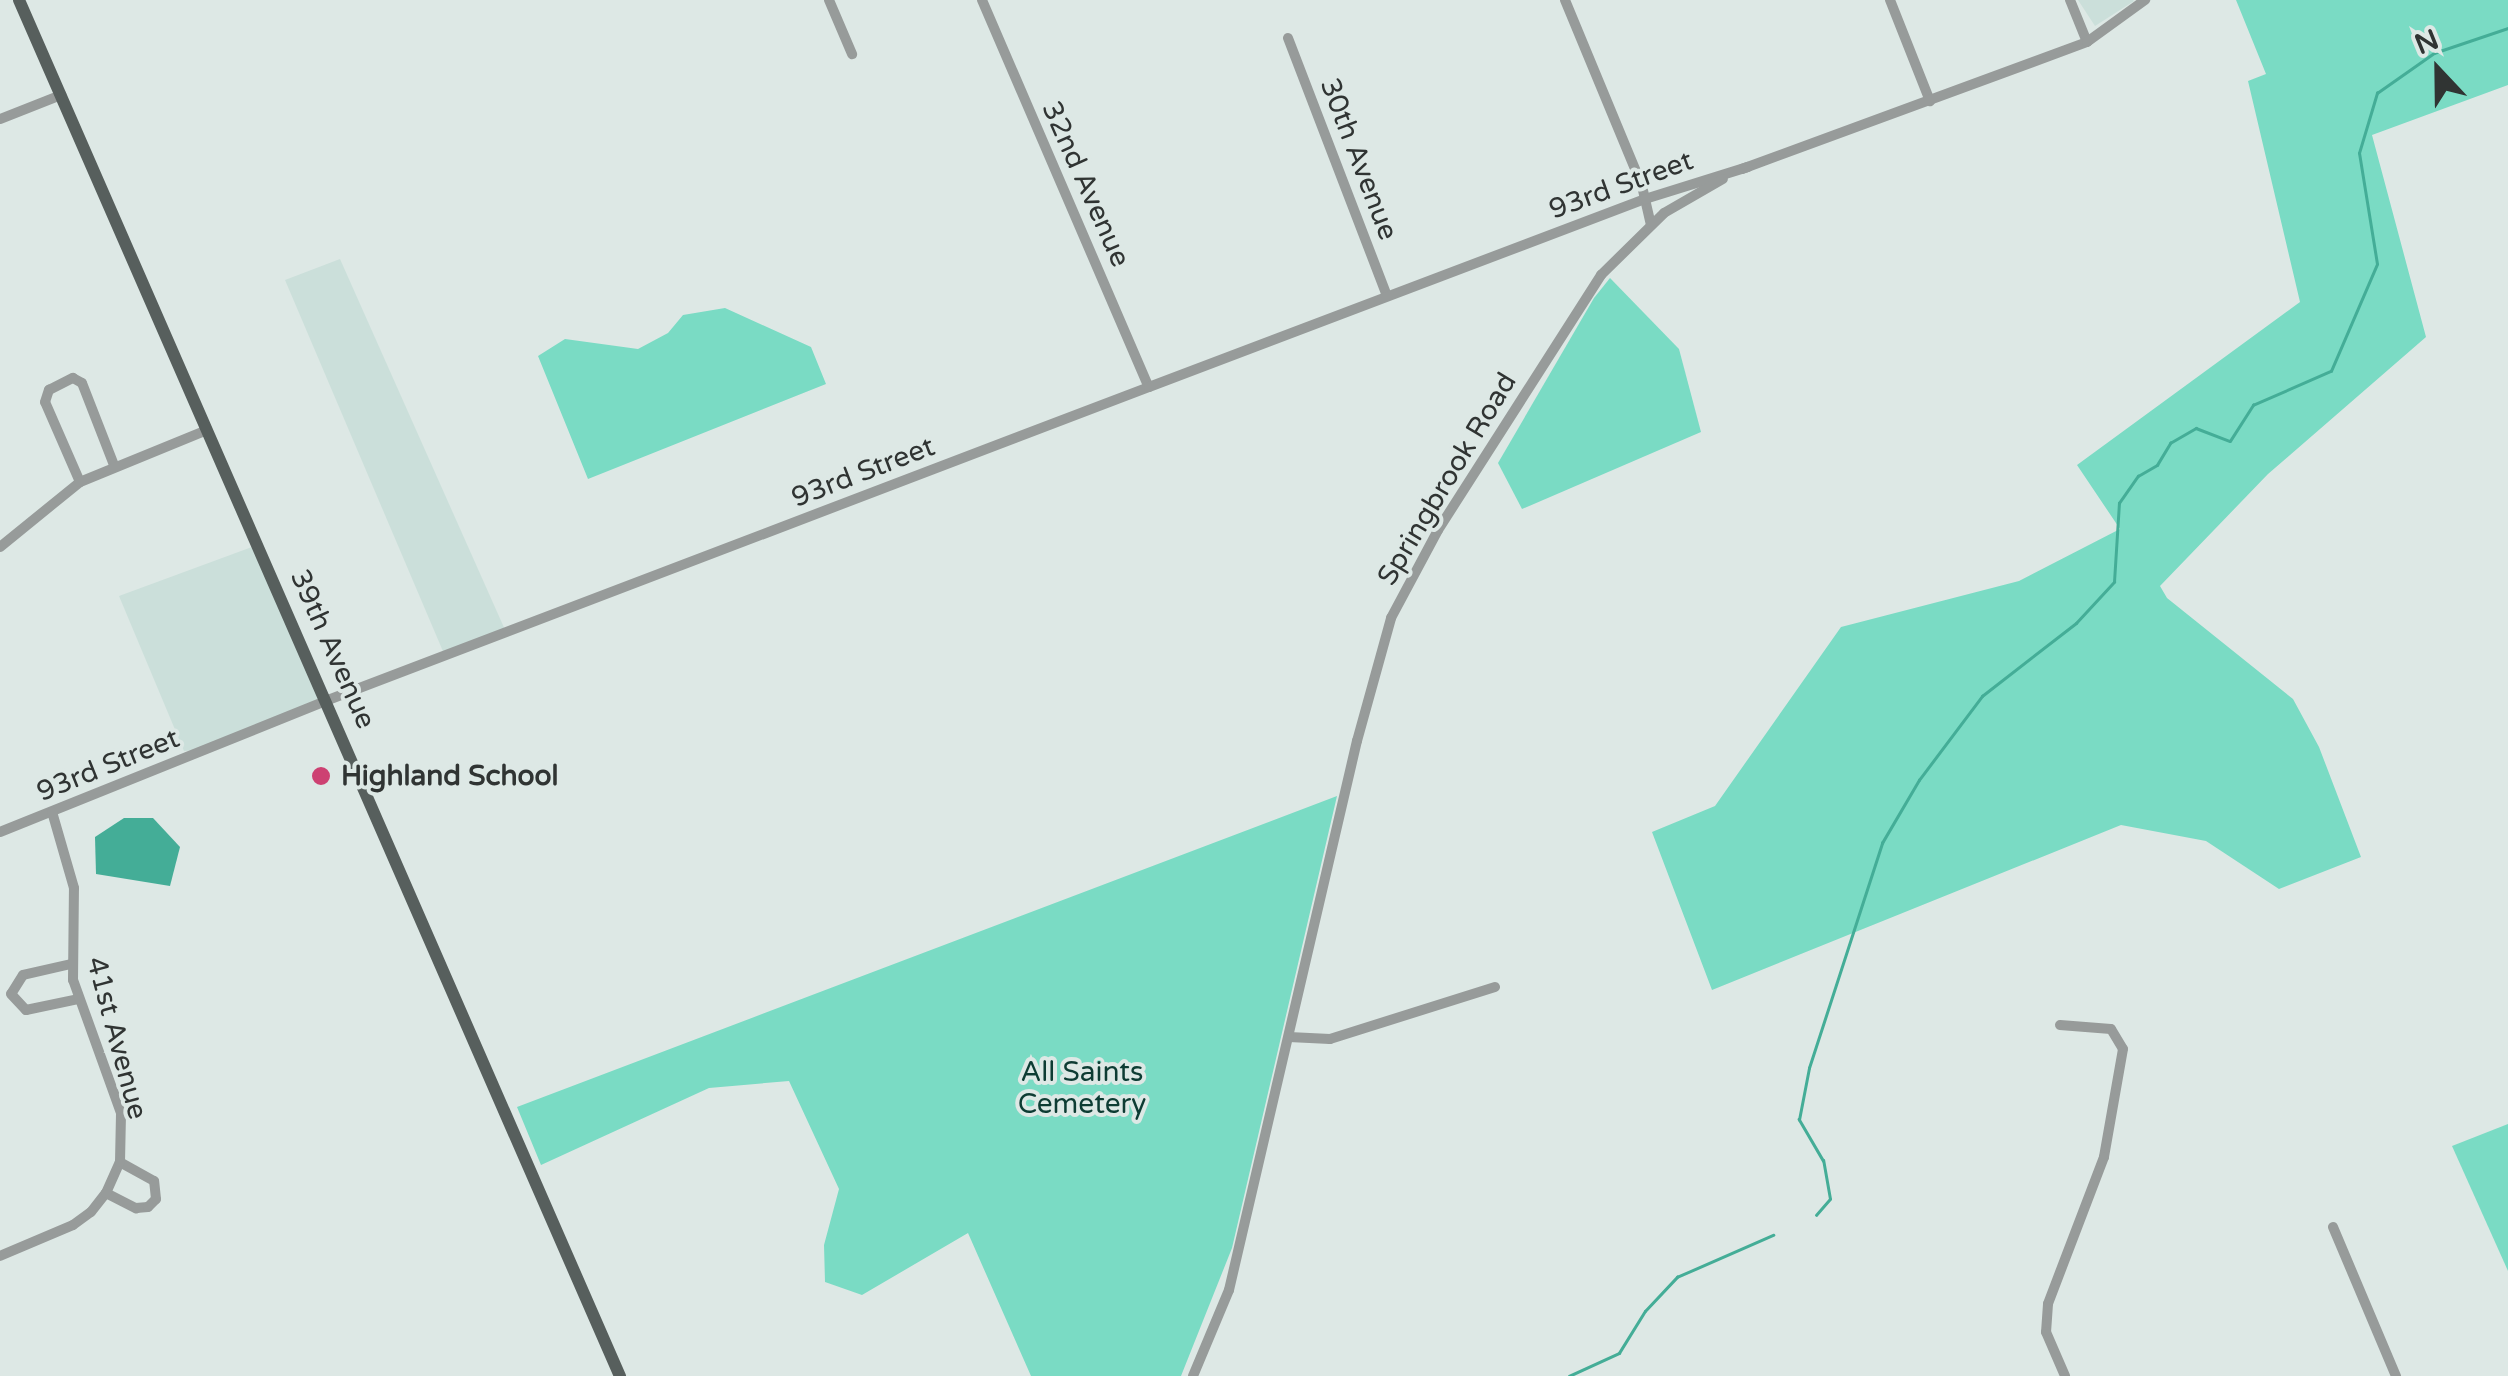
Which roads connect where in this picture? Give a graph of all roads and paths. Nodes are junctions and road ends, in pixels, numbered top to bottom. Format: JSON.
{"nodes":[{"id":1,"x":19,"y":0,"type":"edge"},
{"id":2,"x":829,"y":0,"type":"edge"},
{"id":3,"x":982,"y":0,"type":"edge"},
{"id":4,"x":1565,"y":0,"type":"edge"},
{"id":5,"x":1890,"y":0,"type":"edge"},
{"id":6,"x":2070,"y":0,"type":"edge"},
{"id":7,"x":2145,"y":0,"type":"edge"},
{"id":8,"x":1288,"y":38,"type":"dead end"},
{"id":9,"x":2088,"y":42,"type":"junction"},
{"id":10,"x":852,"y":54,"type":"dead end"},
{"id":11,"x":62,"y":95,"type":"junction"},
{"id":12,"x":1930,"y":101,"type":"junction"},
{"id":13,"x":0,"y":119,"type":"edge"},
{"id":14,"x":1748,"y":166,"type":"junction"},
{"id":15,"x":1645,"y":199,"type":"junction"},
{"id":16,"x":1651,"y":224,"type":"junction"},
{"id":17,"x":1387,"y":296,"type":"junction"},
{"id":18,"x":1148,"y":387,"type":"junction"},
{"id":19,"x":207,"y":430,"type":"junction"},
{"id":20,"x":114,"y":465,"type":"junction"},
{"id":21,"x":80,"y":482,"type":"junction"},
{"id":22,"x":0,"y":547,"type":"edge"},
{"id":23,"x":328,"y":700,"type":"junction"},
{"id":24,"x":52,"y":812,"type":"junction"},
{"id":25,"x":0,"y":832,"type":"edge"},
{"id":26,"x":70,"y":964,"type":"junction"},
{"id":27,"x":1495,"y":986,"type":"dead end"},
{"id":28,"x":78,"y":999,"type":"junction"},
{"id":29,"x":2060,"y":1025,"type":"dead end"},
{"id":30,"x":1289,"y":1037,"type":"junction"},
{"id":31,"x":120,"y":1162,"type":"junction"},
{"id":32,"x":106,"y":1194,"type":"junction"},
{"id":33,"x":2333,"y":1227,"type":"dead end"},
{"id":34,"x":0,"y":1256,"type":"edge"},
{"id":35,"x":620,"y":1376,"type":"edge"},
{"id":36,"x":1193,"y":1376,"type":"edge"},
{"id":37,"x":2064,"y":1376,"type":"edge"},
{"id":38,"x":2396,"y":1376,"type":"edge"}],
"edges":[{"from":1,"to":11,"type":"main road","name":"39th Avenue"},
{"from":2,"to":10,"type":"street"},
{"from":3,"to":18,"type":"street","name":"32nd Avenue"},
{"from":4,"to":15,"type":"street"},
{"from":5,"to":12,"type":"street"},
{"from":6,"to":9,"type":"street"},
{"from":7,"to":9,"type":"street","name":"Springbrook Road"},
{"from":8,"to":17,"type":"street","name":"30th Avenue"},
{"from":9,"to":12,"type":"street","name":"Springbrook Road"},
{"from":11,"to":13,"type":"street"},
{"from":11,"to":19,"type":"main road","name":"39th Avenue"},
{"from":12,"to":14,"type":"street","name":"Springbrook Road"},
{"from":14,"to":15,"type":"street","name":"93rd Street"},
{"from":14,"to":16,"type":"street","name":"Springbrook Road"},
{"from":15,"to":16,"type":"street"},
{"from":15,"to":17,"type":"street","name":"93rd Street"},
{"from":16,"to":30,"type":"street","name":"Springbrook Road"},
{"from":17,"to":18,"type":"street","name":"93rd Street"},
{"from":18,"to":23,"type":"street","name":"93rd Street"},
{"from":19,"to":20,"type":"street"},
{"from":19,"to":23,"type":"main road","name":"39th Avenue"},
{"from":20,"to":21,"type":"street"},
{"from":20,"to":21,"type":"street"},
{"from":21,"to":22,"type":"street"},
{"from":23,"to":24,"type":"street","name":"93rd Street"},
{"from":23,"to":35,"type":"main road","name":"39th Avenue"},
{"from":24,"to":25,"type":"street","name":"93rd Street"},
{"from":24,"to":26,"type":"street","name":"41st Avenue"},
{"from":26,"to":28,"type":"street","name":"41st Avenue"},
{"from":26,"to":28,"type":"street"},
{"from":27,"to":30,"type":"street"},
{"from":28,"to":31,"type":"street","name":"41st Avenue"},
{"from":29,"to":37,"type":"street"},
{"from":30,"to":36,"type":"street","name":"Springbrook Road"},
{"from":31,"to":32,"type":"street","name":"41st Avenue"},
{"from":31,"to":32,"type":"street"},
{"from":32,"to":34,"type":"street","name":"41st Avenue"},
{"from":33,"to":38,"type":"street"}]}
